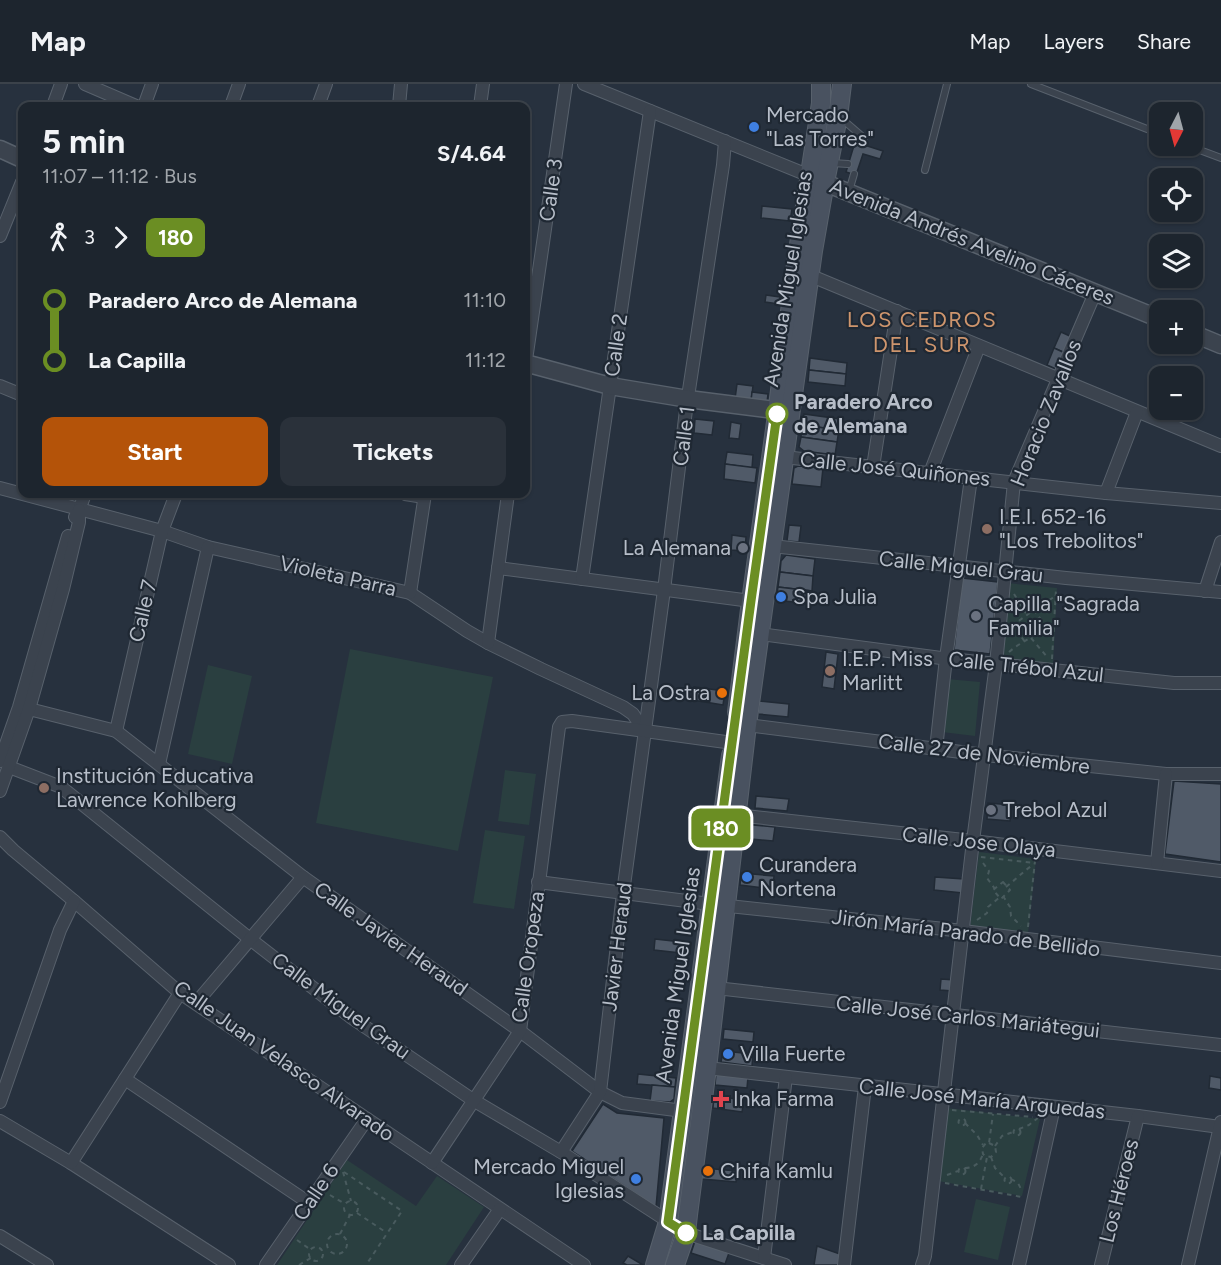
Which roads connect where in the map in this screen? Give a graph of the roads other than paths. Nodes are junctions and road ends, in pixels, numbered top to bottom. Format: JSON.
{"nodes":[{"id":1,"x":61,"y":84,"type":"edge"},
{"id":2,"x":85,"y":84,"type":"edge"},
{"id":3,"x":152,"y":84,"type":"edge"},
{"id":4,"x":239,"y":84,"type":"edge"},
{"id":5,"x":326,"y":84,"type":"edge"},
{"id":6,"x":401,"y":84,"type":"edge"},
{"id":7,"x":483,"y":84,"type":"edge"},
{"id":8,"x":566,"y":84,"type":"edge"},
{"id":9,"x":584,"y":84,"type":"edge"},
{"id":10,"x":821,"y":84,"type":"edge"},
{"id":11,"x":842,"y":84,"type":"edge"},
{"id":12,"x":947,"y":84,"type":"edge"},
{"id":13,"x":1031,"y":84,"type":"edge"},
{"id":14,"x":54,"y":102,"type":"edge"},
{"id":15,"x":127,"y":102,"type":"edge"},
{"id":16,"x":145,"y":102,"type":"edge"},
{"id":17,"x":232,"y":102,"type":"edge"},
{"id":18,"x":319,"y":102,"type":"edge"},
{"id":19,"x":399,"y":102,"type":"edge"},
{"id":20,"x":481,"y":102,"type":"edge"},
{"id":21,"x":650,"y":111,"type":"junction"},
{"id":22,"x":819,"y":114,"type":"junction"},
{"id":23,"x":838,"y":117,"type":"junction"},
{"id":24,"x":1149,"y":130,"type":"edge"},
{"id":25,"x":725,"y":141,"type":"junction"},
{"id":26,"x":862,"y":144,"type":"dead end"},
{"id":27,"x":0,"y":147,"type":"edge"},
{"id":28,"x":18,"y":149,"type":"edge"},
{"id":29,"x":1203,"y":151,"type":"edge"},
{"id":30,"x":18,"y":157,"type":"edge"},
{"id":31,"x":1221,"y":158,"type":"edge"},
{"id":32,"x":829,"y":162,"type":"junction"},
{"id":33,"x":848,"y":164,"type":"dead end"},
{"id":34,"x":925,"y":170,"type":"dead end"},
{"id":35,"x":854,"y":174,"type":"dead end"},
{"id":36,"x":817,"y":179,"type":"junction"},
{"id":37,"x":849,"y":191,"type":"junction"},
{"id":38,"x":18,"y":192,"type":"edge"},
{"id":39,"x":0,"y":236,"type":"edge"},
{"id":40,"x":809,"y":275,"type":"junction"},
{"id":41,"x":1095,"y":292,"type":"junction"},
{"id":42,"x":897,"y":311,"type":"junction"},
{"id":43,"x":1149,"y":314,"type":"edge"},
{"id":44,"x":530,"y":331,"type":"edge"},
{"id":45,"x":1203,"y":338,"type":"edge"},
{"id":46,"x":1221,"y":345,"type":"edge"},
{"id":47,"x":979,"y":346,"type":"junction"},
{"id":48,"x":530,"y":367,"type":"edge"},
{"id":49,"x":530,"y":376,"type":"edge"},
{"id":50,"x":1058,"y":379,"type":"junction"},
{"id":51,"x":0,"y":386,"type":"edge"},
{"id":52,"x":609,"y":392,"type":"junction"},
{"id":53,"x":18,"y":393,"type":"edge"},
{"id":54,"x":687,"y":405,"type":"junction"},
{"id":55,"x":1137,"y":411,"type":"junction"},
{"id":56,"x":783,"y":417,"type":"junction"},
{"id":57,"x":1221,"y":446,"type":"edge"},
{"id":58,"x":784,"y":457,"type":"junction"},
{"id":59,"x":873,"y":467,"type":"junction"},
{"id":60,"x":930,"y":473,"type":"junction"},
{"id":61,"x":971,"y":478,"type":"junction"},
{"id":62,"x":1014,"y":483,"type":"junction"},
{"id":63,"x":0,"y":488,"type":"edge"},
{"id":64,"x":18,"y":493,"type":"edge"},
{"id":65,"x":1106,"y":493,"type":"junction"},
{"id":66,"x":36,"y":498,"type":"edge"},
{"id":67,"x":84,"y":498,"type":"edge"},
{"id":68,"x":174,"y":498,"type":"edge"},
{"id":69,"x":425,"y":498,"type":"edge"},
{"id":70,"x":507,"y":498,"type":"edge"},
{"id":71,"x":1221,"y":503,"type":"edge"},
{"id":72,"x":79,"y":510,"type":"junction"},
{"id":73,"x":162,"y":531,"type":"junction"},
{"id":74,"x":1221,"y":542,"type":"edge"},
{"id":75,"x":772,"y":546,"type":"junction"},
{"id":76,"x":208,"y":547,"type":"junction"},
{"id":77,"x":959,"y":567,"type":"junction"},
{"id":78,"x":498,"y":568,"type":"junction"},
{"id":79,"x":1006,"y":572,"type":"junction"},
{"id":80,"x":582,"y":579,"type":"junction"},
{"id":81,"x":664,"y":590,"type":"junction"},
{"id":82,"x":1205,"y":591,"type":"junction"},
{"id":83,"x":1221,"y":592,"type":"edge"},
{"id":84,"x":410,"y":593,"type":"junction"},
{"id":85,"x":751,"y":601,"type":"junction"},
{"id":86,"x":760,"y":634,"type":"junction"},
{"id":87,"x":488,"y":643,"type":"junction"},
{"id":88,"x":946,"y":658,"type":"junction"},
{"id":89,"x":996,"y":664,"type":"junction"},
{"id":90,"x":1221,"y":683,"type":"edge"},
{"id":91,"x":29,"y":709,"type":"junction"},
{"id":92,"x":747,"y":725,"type":"junction"},
{"id":93,"x":116,"y":731,"type":"junction"},
{"id":94,"x":644,"y":731,"type":"junction"},
{"id":95,"x":733,"y":743,"type":"junction"},
{"id":96,"x":936,"y":749,"type":"junction"},
{"id":97,"x":985,"y":755,"type":"junction"},
{"id":98,"x":4,"y":764,"type":"edge"},
{"id":99,"x":159,"y":764,"type":"junction"},
{"id":100,"x":1166,"y":774,"type":"junction"},
{"id":101,"x":1221,"y":774,"type":"edge"},
{"id":102,"x":0,"y":791,"type":"edge"},
{"id":103,"x":736,"y":815,"type":"junction"},
{"id":104,"x":0,"y":837,"type":"edge"},
{"id":105,"x":974,"y":841,"type":"junction"},
{"id":106,"x":1157,"y":863,"type":"junction"},
{"id":107,"x":1221,"y":871,"type":"edge"},
{"id":108,"x":303,"y":877,"type":"junction"},
{"id":109,"x":538,"y":882,"type":"junction"},
{"id":110,"x":622,"y":893,"type":"junction"},
{"id":111,"x":74,"y":901,"type":"junction"},
{"id":112,"x":718,"y":905,"type":"junction"},
{"id":113,"x":963,"y":931,"type":"junction"},
{"id":114,"x":250,"y":939,"type":"junction"},
{"id":115,"x":1221,"y":963,"type":"edge"},
{"id":116,"x":716,"y":988,"type":"junction"},
{"id":117,"x":180,"y":993,"type":"junction"},
{"id":118,"x":196,"y":1003,"type":"junction"},
{"id":119,"x":953,"y":1016,"type":"junction"},
{"id":120,"x":519,"y":1031,"type":"junction"},
{"id":121,"x":1221,"y":1045,"type":"edge"},
{"id":122,"x":707,"y":1068,"type":"junction"},
{"id":123,"x":786,"y":1077,"type":"junction"},
{"id":124,"x":125,"y":1079,"type":"junction"},
{"id":125,"x":865,"y":1086,"type":"junction"},
{"id":126,"x":600,"y":1092,"type":"junction"},
{"id":127,"x":944,"y":1095,"type":"junction"},
{"id":128,"x":473,"y":1100,"type":"junction"},
{"id":129,"x":0,"y":1102,"type":"edge"},
{"id":130,"x":1054,"y":1107,"type":"junction"},
{"id":131,"x":683,"y":1111,"type":"junction"},
{"id":132,"x":1138,"y":1116,"type":"junction"},
{"id":133,"x":367,"y":1119,"type":"junction"},
{"id":134,"x":0,"y":1121,"type":"edge"},
{"id":135,"x":1220,"y":1124,"type":"edge"},
{"id":136,"x":561,"y":1152,"type":"junction"},
{"id":137,"x":71,"y":1163,"type":"junction"},
{"id":138,"x":432,"y":1163,"type":"junction"},
{"id":139,"x":309,"y":1203,"type":"junction"},
{"id":140,"x":500,"y":1209,"type":"junction"},
{"id":141,"x":668,"y":1222,"type":"junction"},
{"id":142,"x":686,"y":1233,"type":"junction"},
{"id":143,"x":0,"y":1236,"type":"edge"},
{"id":144,"x":764,"y":1258,"type":"junction"},
{"id":145,"x":47,"y":1265,"type":"edge"},
{"id":146,"x":229,"y":1265,"type":"edge"},
{"id":147,"x":266,"y":1265,"type":"edge"},
{"id":148,"x":461,"y":1265,"type":"edge"},
{"id":149,"x":584,"y":1265,"type":"edge"},
{"id":150,"x":655,"y":1265,"type":"edge"},
{"id":151,"x":675,"y":1265,"type":"edge"},
{"id":152,"x":785,"y":1265,"type":"edge"},
{"id":153,"x":844,"y":1265,"type":"edge"},
{"id":154,"x":922,"y":1265,"type":"edge"},
{"id":155,"x":1018,"y":1265,"type":"edge"},
{"id":156,"x":1101,"y":1265,"type":"edge"},
{"id":157,"x":1188,"y":1265,"type":"edge"}],
"edges":[{"from":1,"to":14,"type":"street"},
{"from":2,"to":15,"type":"street"},
{"from":3,"to":16,"type":"street"},
{"from":4,"to":17,"type":"street"},
{"from":5,"to":18,"type":"street"},
{"from":6,"to":19,"type":"street"},
{"from":7,"to":20,"type":"street"},
{"from":8,"to":44,"type":"street","name":"Calle 3"},
{"from":9,"to":21,"type":"street","name":"Avenida Andrés Avelino Cáceres"},
{"from":10,"to":22,"type":"main road","name":"Avenida Miguel Iglesias"},
{"from":11,"to":23,"type":"main road","name":"Avenida Miguel Iglesias"},
{"from":12,"to":34,"type":"lane"},
{"from":13,"to":24,"type":"lane"},
{"from":21,"to":25,"type":"street","name":"Avenida Andrés Avelino Cáceres"},
{"from":21,"to":52,"type":"street","name":"Calle 2"},
{"from":22,"to":23,"type":"main road"},
{"from":22,"to":36,"type":"main road","name":"Avenida Miguel Iglesias"},
{"from":23,"to":26,"type":"lane"},
{"from":23,"to":32,"type":"main road","name":"Avenida Miguel Iglesias"},
{"from":25,"to":36,"type":"street","name":"Avenida Andrés Avelino Cáceres"},
{"from":25,"to":54,"type":"street","name":"Calle 1"},
{"from":27,"to":28,"type":"street"},
{"from":27,"to":30,"type":"street"},
{"from":29,"to":31,"type":"lane"},
{"from":32,"to":33,"type":"lane"},
{"from":32,"to":36,"type":"main road","name":"Avenida Miguel Iglesias"},
{"from":35,"to":37,"type":"lane"},
{"from":36,"to":37,"type":"street","name":"Avenida Andrés Avelino Cáceres"},
{"from":36,"to":40,"type":"main road","name":"Avenida Miguel Iglesias"},
{"from":36,"to":56,"type":"main road","name":"Avenida Miguel Iglesias"},
{"from":37,"to":41,"type":"street","name":"Avenida Andrés Avelino Cáceres"},
{"from":38,"to":39,"type":"street"},
{"from":40,"to":42,"type":"street"},
{"from":40,"to":56,"type":"main road","name":"Avenida Miguel Iglesias"},
{"from":41,"to":43,"type":"street","name":"Avenida Andrés Avelino Cáceres"},
{"from":41,"to":50,"type":"street","name":"Horacio Zavallos"},
{"from":42,"to":47,"type":"street"},
{"from":42,"to":59,"type":"street"},
{"from":45,"to":46,"type":"street"},
{"from":47,"to":50,"type":"street"},
{"from":47,"to":60,"type":"street"},
{"from":48,"to":52,"type":"street"},
{"from":49,"to":52,"type":"street"},
{"from":50,"to":55,"type":"street"},
{"from":50,"to":62,"type":"street","name":"Horacio Zavallos"},
{"from":51,"to":53,"type":"street"},
{"from":52,"to":54,"type":"street"},
{"from":52,"to":80,"type":"street","name":"Calle 2"},
{"from":54,"to":56,"type":"street"},
{"from":54,"to":81,"type":"street","name":"Calle 1"},
{"from":55,"to":57,"type":"street"},
{"from":55,"to":65,"type":"street"},
{"from":56,"to":58,"type":"main road","name":"Avenida Miguel Iglesias"},
{"from":56,"to":85,"type":"main road","name":"Avenida Miguel Iglesias"},
{"from":58,"to":59,"type":"street","name":"Calle José Quiñones"},
{"from":58,"to":75,"type":"main road","name":"Avenida Miguel Iglesias"},
{"from":59,"to":60,"type":"street","name":"Calle José Quiñones"},
{"from":60,"to":61,"type":"street","name":"Calle José Quiñones"},
{"from":61,"to":62,"type":"street","name":"Calle José Quiñones"},
{"from":61,"to":77,"type":"street"},
{"from":62,"to":65,"type":"street","name":"Calle José Quiñones"},
{"from":62,"to":79,"type":"street","name":"Horacio Zavallos"},
{"from":63,"to":64,"type":"street","name":"Violeta Parra"},
{"from":65,"to":71,"type":"street","name":"Calle José Quiñones"},
{"from":66,"to":72,"type":"street","name":"Violeta Parra"},
{"from":67,"to":72,"type":"street"},
{"from":68,"to":73,"type":"street","name":"Calle 7"},
{"from":69,"to":84,"type":"street"},
{"from":70,"to":78,"type":"street"},
{"from":72,"to":73,"type":"street","name":"Violeta Parra"},
{"from":72,"to":91,"type":"street"},
{"from":72,"to":98,"type":"street"},
{"from":73,"to":76,"type":"street","name":"Violeta Parra"},
{"from":73,"to":93,"type":"street","name":"Calle 7"},
{"from":74,"to":82,"type":"street"},
{"from":75,"to":77,"type":"street","name":"Calle Miguel Grau"},
{"from":75,"to":86,"type":"main road","name":"Avenida Miguel Iglesias"},
{"from":76,"to":84,"type":"street","name":"Violeta Parra"},
{"from":76,"to":99,"type":"street"},
{"from":77,"to":79,"type":"street","name":"Calle Miguel Grau"},
{"from":77,"to":88,"type":"street"},
{"from":78,"to":80,"type":"street"},
{"from":78,"to":87,"type":"street"},
{"from":79,"to":82,"type":"street","name":"Calle Miguel Grau"},
{"from":79,"to":89,"type":"street","name":"Horacio Zavallos"},
{"from":80,"to":81,"type":"street"},
{"from":81,"to":85,"type":"street"},
{"from":81,"to":94,"type":"street","name":"Calle 1"},
{"from":82,"to":83,"type":"street","name":"Calle Miguel Grau"},
{"from":84,"to":87,"type":"street","name":"Violeta Parra"},
{"from":85,"to":95,"type":"main road","name":"Avenida Miguel Iglesias"},
{"from":86,"to":88,"type":"street","name":"Calle Trébol Azul"},
{"from":86,"to":92,"type":"main road","name":"Avenida Miguel Iglesias"},
{"from":87,"to":94,"type":"street","name":"Violeta Parra"},
{"from":88,"to":89,"type":"street","name":"Calle Trébol Azul"},
{"from":88,"to":96,"type":"street"},
{"from":89,"to":90,"type":"street","name":"Calle Trébol Azul"},
{"from":89,"to":97,"type":"street","name":"Horacio Zavallos"},
{"from":91,"to":93,"type":"street"},
{"from":91,"to":98,"type":"street"},
{"from":92,"to":96,"type":"street","name":"Calle 27 de Noviembre"},
{"from":92,"to":103,"type":"main road","name":"Avenida Miguel Iglesias"},
{"from":93,"to":99,"type":"street","name":"Calle Javier Heraud"},
{"from":94,"to":95,"type":"street"},
{"from":94,"to":109,"type":"street","name":"Calle Oropeza"},
{"from":94,"to":110,"type":"street","name":"Javier Heraud"},
{"from":95,"to":112,"type":"main road","name":"Avenida Miguel Iglesias"},
{"from":96,"to":97,"type":"street","name":"Calle 27 de Noviembre"},
{"from":97,"to":100,"type":"street","name":"Calle 27 de Noviembre"},
{"from":97,"to":105,"type":"street","name":"Horacio Zavallos"},
{"from":98,"to":102,"type":"street"},
{"from":98,"to":114,"type":"street","name":"Calle Miguel Grau"},
{"from":99,"to":108,"type":"street","name":"Calle Javier Heraud"},
{"from":100,"to":101,"type":"street","name":"Calle 27 de Noviembre"},
{"from":100,"to":106,"type":"street"},
{"from":103,"to":105,"type":"street","name":"Calle Jose Olaya"},
{"from":103,"to":112,"type":"main road","name":"Avenida Miguel Iglesias"},
{"from":104,"to":111,"type":"street","name":"Calle Juan Velasco Alvarado"},
{"from":105,"to":106,"type":"street","name":"Calle Jose Olaya"},
{"from":105,"to":113,"type":"street","name":"Horacio Zavallos"},
{"from":106,"to":107,"type":"street","name":"Calle Jose Olaya"},
{"from":108,"to":114,"type":"street"},
{"from":108,"to":120,"type":"street","name":"Calle Javier Heraud"},
{"from":109,"to":110,"type":"street","name":"Jirón María Parado de Bellido"},
{"from":109,"to":120,"type":"street","name":"Calle Oropeza"},
{"from":110,"to":112,"type":"street","name":"Jirón María Parado de Bellido"},
{"from":110,"to":126,"type":"street","name":"Javier Heraud"},
{"from":111,"to":117,"type":"street","name":"Calle Juan Velasco Alvarado"},
{"from":111,"to":129,"type":"street"},
{"from":112,"to":113,"type":"street","name":"Jirón María Parado de Bellido"},
{"from":112,"to":116,"type":"main road","name":"Avenida Miguel Iglesias"},
{"from":112,"to":131,"type":"main road","name":"Avenida Miguel Iglesias"},
{"from":113,"to":115,"type":"street","name":"Jirón María Parado de Bellido"},
{"from":113,"to":119,"type":"street","name":"Horacio Zavallos"},
{"from":114,"to":118,"type":"street"},
{"from":114,"to":128,"type":"street","name":"Calle Miguel Grau"},
{"from":116,"to":119,"type":"street","name":"Calle José Carlos Mariátegui"},
{"from":116,"to":122,"type":"main road","name":"Avenida Miguel Iglesias"},
{"from":117,"to":118,"type":"street","name":"Calle Juan Velasco Alvarado"},
{"from":117,"to":124,"type":"street"},
{"from":118,"to":133,"type":"street","name":"Calle Juan Velasco Alvarado"},
{"from":119,"to":121,"type":"street","name":"Calle José Carlos Mariátegui"},
{"from":119,"to":127,"type":"street","name":"Horacio Zavallos"},
{"from":120,"to":126,"type":"street","name":"Calle Javier Heraud"},
{"from":120,"to":128,"type":"street","name":"Calle Oropeza"},
{"from":122,"to":123,"type":"street","name":"Calle José María Arguedas"},
{"from":122,"to":142,"type":"main road","name":"Avenida Miguel Iglesias"},
{"from":123,"to":125,"type":"street","name":"Calle José María Arguedas"},
{"from":123,"to":144,"type":"street"},
{"from":124,"to":137,"type":"street"},
{"from":124,"to":139,"type":"street"},
{"from":125,"to":127,"type":"street","name":"Calle José María Arguedas"},
{"from":125,"to":153,"type":"street"},
{"from":126,"to":131,"type":"street","name":"Calle Javier Heraud"},
{"from":126,"to":136,"type":"street","name":"Javier Heraud"},
{"from":127,"to":130,"type":"street","name":"Calle José María Arguedas"},
{"from":127,"to":154,"type":"street","name":"Horacio Zavallos"},
{"from":128,"to":136,"type":"street","name":"Calle Miguel Grau"},
{"from":128,"to":138,"type":"street","name":"Calle Oropeza"},
{"from":130,"to":132,"type":"street","name":"Calle José María Arguedas"},
{"from":130,"to":155,"type":"street"},
{"from":131,"to":141,"type":"main road","name":"Avenida Miguel Iglesias"},
{"from":132,"to":135,"type":"street","name":"Calle José María Arguedas"},
{"from":132,"to":156,"type":"street","name":"Los Héroes"},
{"from":133,"to":138,"type":"street","name":"Calle Juan Velasco Alvarado"},
{"from":133,"to":139,"type":"street","name":"Calle 6"},
{"from":134,"to":137,"type":"street"},
{"from":135,"to":157,"type":"street"},
{"from":136,"to":141,"type":"street","name":"Calle Miguel Grau"},
{"from":137,"to":146,"type":"street"},
{"from":138,"to":140,"type":"street","name":"Calle Juan Velasco Alvarado"},
{"from":139,"to":147,"type":"street","name":"Calle 6"},
{"from":140,"to":148,"type":"street"},
{"from":140,"to":149,"type":"street","name":"Calle Juan Velasco Alvarado"},
{"from":141,"to":142,"type":"street","name":"Calle Miguel Grau"},
{"from":141,"to":150,"type":"main road","name":"Avenida Miguel Iglesias"},
{"from":142,"to":144,"type":"street","name":"Calle Miguel Grau"},
{"from":142,"to":151,"type":"main road","name":"Avenida Miguel Iglesias"},
{"from":143,"to":145,"type":"street"},
{"from":144,"to":152,"type":"street","name":"Calle Miguel Grau"}]}
